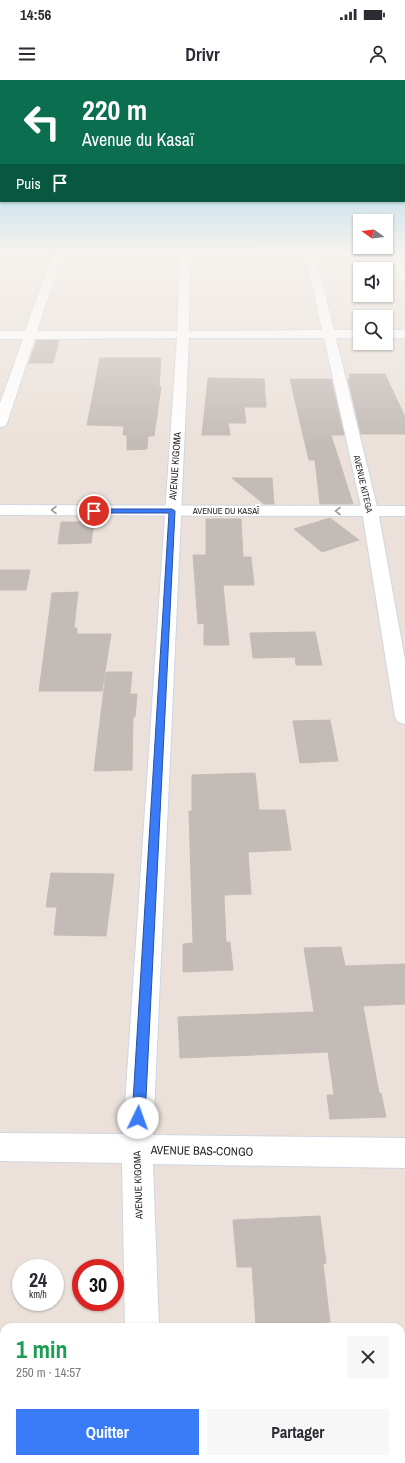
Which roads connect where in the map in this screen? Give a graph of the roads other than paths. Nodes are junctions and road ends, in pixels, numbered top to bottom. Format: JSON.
{"nodes":[{"id":1,"x":35,"y":318,"type":"edge"},
{"id":2,"x":184,"y":318,"type":"edge"},
{"id":3,"x":324,"y":318,"type":"edge"},
{"id":4,"x":183,"y":333,"type":"junction"},
{"id":5,"x":328,"y":334,"type":"junction"},
{"id":6,"x":353,"y":334,"type":"edge"},
{"id":7,"x":393,"y":334,"type":"edge"},
{"id":8,"x":405,"y":334,"type":"edge"},
{"id":9,"x":0,"y":335,"type":"edge"},
{"id":10,"x":29,"y":335,"type":"junction"},
{"id":11,"x":0,"y":423,"type":"edge"},
{"id":12,"x":0,"y":510,"type":"edge"},
{"id":13,"x":172,"y":511,"type":"junction"},
{"id":14,"x":370,"y":511,"type":"junction"},
{"id":15,"x":405,"y":511,"type":"edge"},
{"id":16,"x":405,"y":717,"type":"edge"},
{"id":17,"x":0,"y":1147,"type":"edge"},
{"id":18,"x":137,"y":1150,"type":"junction"},
{"id":19,"x":405,"y":1153,"type":"edge"},
{"id":20,"x":142,"y":1323,"type":"edge"}],
"edges":[{"from":1,"to":10,"type":"street"},
{"from":2,"to":4,"type":"street","name":"AVENUE KIGOMA"},
{"from":3,"to":5,"type":"street","name":"AVENUE KITEGA"},
{"from":4,"to":5,"type":"street"},
{"from":4,"to":10,"type":"street"},
{"from":4,"to":13,"type":"street","name":"AVENUE KIGOMA"},
{"from":5,"to":6,"type":"street"},
{"from":5,"to":14,"type":"street","name":"AVENUE KITEGA"},
{"from":7,"to":8,"type":"street"},
{"from":9,"to":10,"type":"street"},
{"from":10,"to":11,"type":"street"},
{"from":13,"to":12,"type":"street","name":"AVENUE DU KASAÏ","one_way":true},
{"from":14,"to":13,"type":"street","name":"AVENUE DU KASAÏ","one_way":true},
{"from":13,"to":18,"type":"street","name":"AVENUE KIGOMA"},
{"from":14,"to":15,"type":"street","name":"AVENUE DU KASAÏ"},
{"from":14,"to":16,"type":"street","name":"AVENUE KITEGA"},
{"from":17,"to":18,"type":"street","name":"AVENUE BAS-CONGO"},
{"from":18,"to":19,"type":"street","name":"AVENUE BAS-CONGO"},
{"from":18,"to":20,"type":"street","name":"AVENUE KIGOMA"}]}
